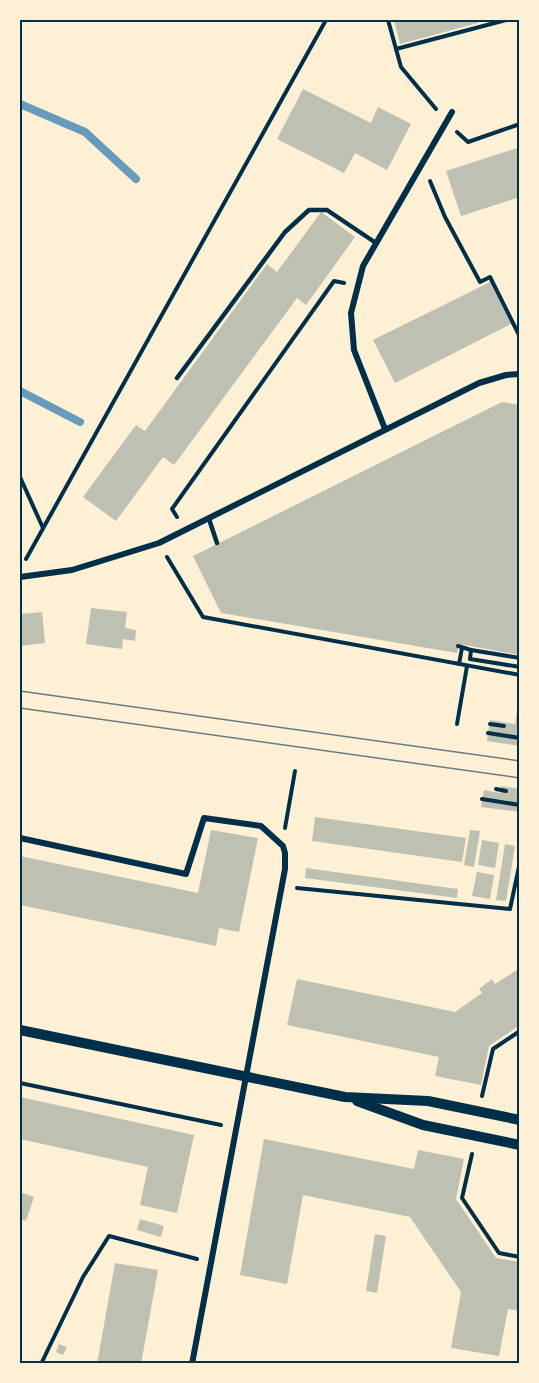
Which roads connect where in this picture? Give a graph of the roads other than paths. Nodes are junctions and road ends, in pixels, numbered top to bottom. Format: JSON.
{"nodes":[{"id":1,"x":452,"y":112,"type":"dead end"},
{"id":2,"x":376,"y":243,"type":"junction"},
{"id":3,"x":519,"y":374,"type":"edge"},
{"id":4,"x":177,"y":378,"type":"dead end"},
{"id":5,"x":385,"y":429,"type":"junction"},
{"id":6,"x":209,"y":519,"type":"junction"},
{"id":7,"x":217,"y":543,"type":"dead end"},
{"id":8,"x":20,"y":577,"type":"edge"},
{"id":9,"x":20,"y":838,"type":"edge"},
{"id":10,"x":20,"y":1030,"type":"edge"},
{"id":11,"x":246,"y":1077,"type":"junction"},
{"id":12,"x":345,"y":1097,"type":"junction"},
{"id":13,"x":519,"y":1120,"type":"edge"},
{"id":14,"x":519,"y":1145,"type":"edge"},
{"id":15,"x":192,"y":1364,"type":"edge"}],
"edges":[{"from":1,"to":2,"type":"street"},
{"from":2,"to":4,"type":"lane"},
{"from":2,"to":5,"type":"street"},
{"from":3,"to":5,"type":"street"},
{"from":5,"to":6,"type":"street"},
{"from":6,"to":7,"type":"lane"},
{"from":6,"to":8,"type":"street"},
{"from":9,"to":11,"type":"street"},
{"from":10,"to":11,"type":"street"},
{"from":11,"to":12,"type":"street"},
{"from":11,"to":15,"type":"street"},
{"from":12,"to":13,"type":"street"},
{"from":12,"to":14,"type":"street"}]}
